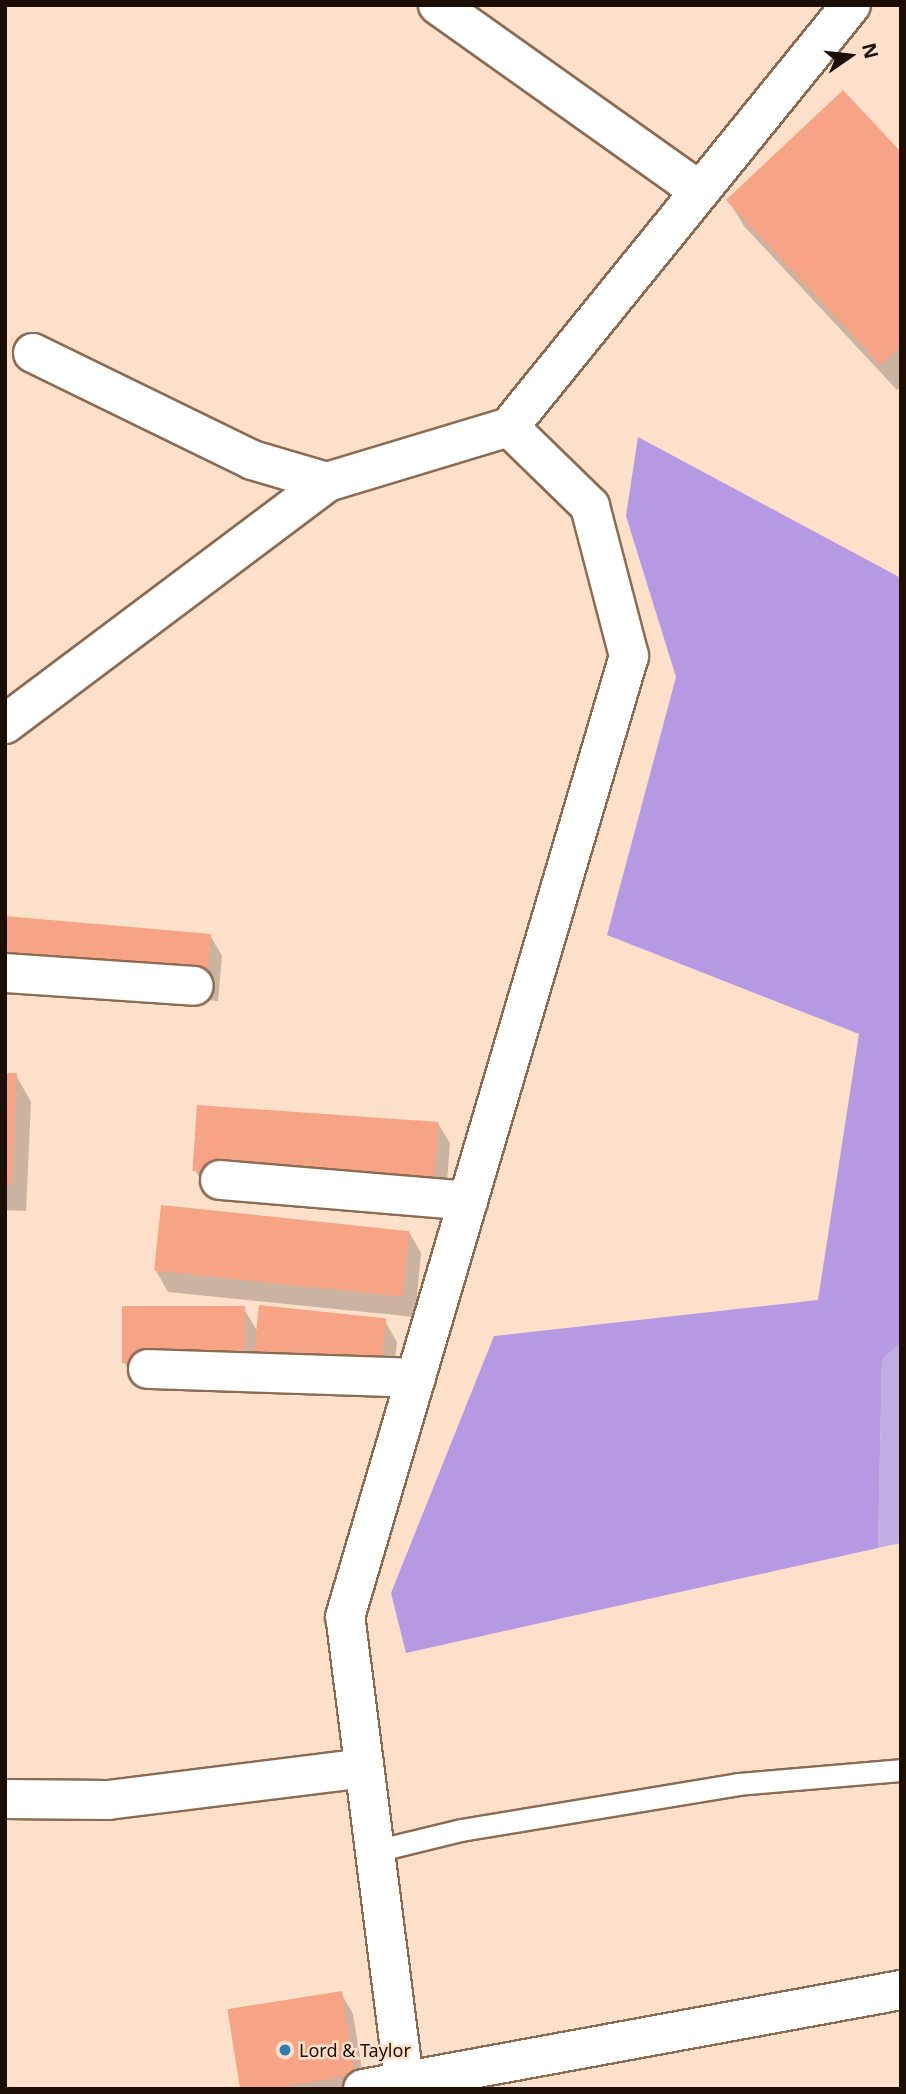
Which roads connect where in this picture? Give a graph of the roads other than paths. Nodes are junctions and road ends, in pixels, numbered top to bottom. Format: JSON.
{"nodes":[{"id":1,"x":438,"y":5,"type":"edge"},
{"id":2,"x":851,"y":5,"type":"edge"},
{"id":3,"x":700,"y":191,"type":"junction"},
{"id":4,"x":33,"y":353,"type":"dead end"},
{"id":5,"x":509,"y":427,"type":"junction"},
{"id":6,"x":327,"y":482,"type":"junction"},
{"id":7,"x":5,"y":724,"type":"edge"},
{"id":8,"x":5,"y":973,"type":"edge"},
{"id":9,"x":194,"y":986,"type":"dead end"},
{"id":10,"x":220,"y":1180,"type":"dead end"},
{"id":11,"x":468,"y":1201,"type":"junction"},
{"id":12,"x":148,"y":1369,"type":"dead end"},
{"id":13,"x":416,"y":1378,"type":"junction"},
{"id":14,"x":365,"y":1768,"type":"junction"},
{"id":15,"x":901,"y":1770,"type":"edge"},
{"id":16,"x":5,"y":1799,"type":"edge"},
{"id":17,"x":375,"y":1851,"type":"junction"},
{"id":18,"x":901,"y":1990,"type":"edge"},
{"id":19,"x":405,"y":2085,"type":"edge"},
{"id":20,"x":363,"y":2089,"type":"edge"}],
"edges":[{"from":1,"to":3,"type":"street"},
{"from":2,"to":3,"type":"street"},
{"from":3,"to":5,"type":"street"},
{"from":4,"to":6,"type":"street"},
{"from":5,"to":6,"type":"street"},
{"from":5,"to":11,"type":"street"},
{"from":6,"to":7,"type":"street"},
{"from":8,"to":9,"type":"street"},
{"from":10,"to":11,"type":"street"},
{"from":11,"to":13,"type":"street"},
{"from":12,"to":13,"type":"street"},
{"from":13,"to":14,"type":"street"},
{"from":14,"to":16,"type":"street"},
{"from":14,"to":17,"type":"street"},
{"from":15,"to":17,"type":"lane"},
{"from":17,"to":19,"type":"street"},
{"from":18,"to":19,"type":"street"},
{"from":19,"to":20,"type":"street"}]}
